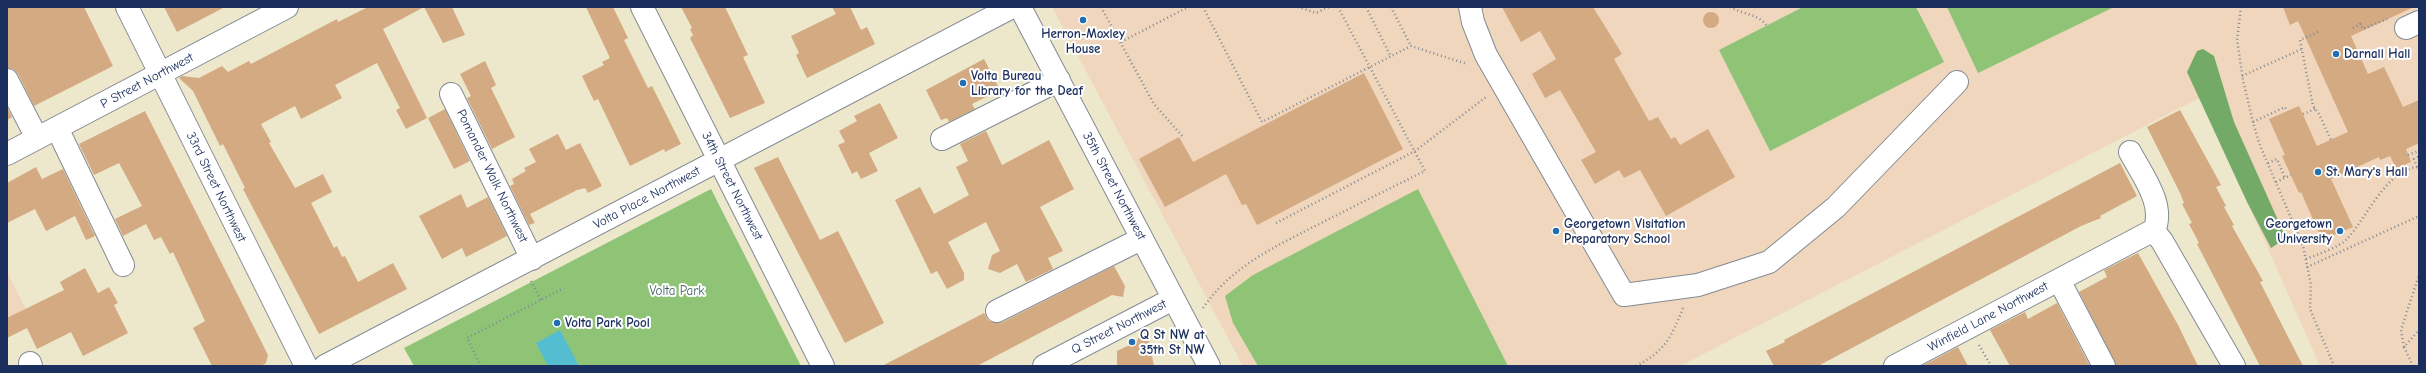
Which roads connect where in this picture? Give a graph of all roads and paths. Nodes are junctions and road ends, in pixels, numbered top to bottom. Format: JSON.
{"nodes":[{"id":1,"x":127,"y":7,"type":"edge"},
{"id":2,"x":288,"y":7,"type":"edge"},
{"id":3,"x":642,"y":7,"type":"edge"},
{"id":4,"x":1012,"y":7,"type":"edge"},
{"id":5,"x":1020,"y":7,"type":"edge"},
{"id":6,"x":1101,"y":7,"type":"edge"},
{"id":7,"x":1188,"y":7,"type":"edge"},
{"id":8,"x":1203,"y":7,"type":"edge"},
{"id":9,"x":1298,"y":7,"type":"edge"},
{"id":10,"x":1329,"y":7,"type":"edge"},
{"id":11,"x":1338,"y":7,"type":"edge"},
{"id":12,"x":1366,"y":7,"type":"edge"},
{"id":13,"x":1391,"y":7,"type":"edge"},
{"id":14,"x":1470,"y":7,"type":"edge"},
{"id":15,"x":1730,"y":7,"type":"edge"},
{"id":16,"x":2242,"y":7,"type":"edge"},
{"id":17,"x":1767,"y":26,"type":"dead end"},
{"id":18,"x":2353,"y":28,"type":"dead end"},
{"id":19,"x":2364,"y":29,"type":"dead end"},
{"id":20,"x":2318,"y":32,"type":"dead end"},
{"id":21,"x":1121,"y":42,"type":"junction"},
{"id":22,"x":1411,"y":46,"type":"junction"},
{"id":23,"x":2302,"y":49,"type":"junction"},
{"id":24,"x":1391,"y":57,"type":"junction"},
{"id":25,"x":1471,"y":65,"type":"dead end"},
{"id":26,"x":1371,"y":67,"type":"junction"},
{"id":27,"x":160,"y":74,"type":"junction"},
{"id":28,"x":2242,"y":76,"type":"junction"},
{"id":29,"x":7,"y":80,"type":"edge"},
{"id":30,"x":1059,"y":80,"type":"junction"},
{"id":31,"x":1957,"y":82,"type":"dead end"},
{"id":32,"x":2419,"y":84,"type":"edge"},
{"id":33,"x":2419,"y":88,"type":"edge"},
{"id":34,"x":1493,"y":92,"type":"dead end"},
{"id":35,"x":451,"y":94,"type":"dead end"},
{"id":36,"x":2315,"y":109,"type":"junction"},
{"id":37,"x":2287,"y":110,"type":"dead end"},
{"id":38,"x":2303,"y":114,"type":"dead end"},
{"id":39,"x":2253,"y":122,"type":"junction"},
{"id":40,"x":57,"y":128,"type":"junction"},
{"id":41,"x":1183,"y":136,"type":"dead end"},
{"id":42,"x":37,"y":138,"type":"junction"},
{"id":43,"x":942,"y":138,"type":"dead end"},
{"id":44,"x":2331,"y":140,"type":"dead end"},
{"id":45,"x":1414,"y":151,"type":"junction"},
{"id":46,"x":2419,"y":151,"type":"edge"},
{"id":47,"x":2130,"y":152,"type":"dead end"},
{"id":48,"x":7,"y":154,"type":"edge"},
{"id":49,"x":2408,"y":155,"type":"dead end"},
{"id":50,"x":2419,"y":156,"type":"edge"},
{"id":51,"x":719,"y":160,"type":"junction"},
{"id":52,"x":2268,"y":163,"type":"junction"},
{"id":53,"x":2404,"y":165,"type":"dead end"},
{"id":54,"x":2418,"y":167,"type":"edge"},
{"id":55,"x":2407,"y":171,"type":"junction"},
{"id":56,"x":2291,"y":175,"type":"dead end"},
{"id":57,"x":2285,"y":178,"type":"junction"},
{"id":58,"x":2276,"y":182,"type":"junction"},
{"id":59,"x":2419,"y":216,"type":"edge"},
{"id":60,"x":1276,"y":223,"type":"dead end"},
{"id":61,"x":2153,"y":233,"type":"junction"},
{"id":62,"x":1142,"y":239,"type":"junction"},
{"id":63,"x":532,"y":259,"type":"junction"},
{"id":64,"x":2306,"y":259,"type":"junction"},
{"id":65,"x":123,"y":265,"type":"dead end"},
{"id":66,"x":2307,"y":267,"type":"junction"},
{"id":67,"x":2419,"y":275,"type":"edge"},
{"id":68,"x":2059,"y":280,"type":"junction"},
{"id":69,"x":532,"y":282,"type":"dead end"},
{"id":70,"x":564,"y":288,"type":"dead end"},
{"id":71,"x":1173,"y":299,"type":"junction"},
{"id":72,"x":541,"y":300,"type":"junction"},
{"id":73,"x":1686,"y":301,"type":"dead end"},
{"id":74,"x":1203,"y":308,"type":"dead end"},
{"id":75,"x":997,"y":311,"type":"dead end"},
{"id":76,"x":2419,"y":330,"type":"edge"},
{"id":77,"x":2404,"y":347,"type":"junction"},
{"id":78,"x":306,"y":366,"type":"edge"},
{"id":79,"x":325,"y":366,"type":"edge"},
{"id":80,"x":481,"y":366,"type":"edge"},
{"id":81,"x":823,"y":366,"type":"edge"},
{"id":82,"x":1044,"y":366,"type":"edge"},
{"id":83,"x":1209,"y":366,"type":"edge"},
{"id":84,"x":1636,"y":366,"type":"edge"},
{"id":85,"x":1896,"y":366,"type":"edge"},
{"id":86,"x":2104,"y":366,"type":"edge"},
{"id":87,"x":2234,"y":366,"type":"edge"},
{"id":88,"x":2334,"y":366,"type":"edge"},
{"id":89,"x":2413,"y":366,"type":"edge"}],
"edges":[{"from":1,"to":27,"type":"street","name":"33rd Street Northwest"},
{"from":2,"to":27,"type":"street","name":"P Street Northwest"},
{"from":3,"to":51,"type":"street","name":"34th Street Northwest"},
{"from":4,"to":51,"type":"street","name":"Volta Place Northwest"},
{"from":5,"to":30,"type":"street","name":"35th Street Northwest"},
{"from":6,"to":21,"type":"path"},
{"from":7,"to":21,"type":"path"},
{"from":8,"to":26,"type":"path"},
{"from":9,"to":10,"type":"path"},
{"from":11,"to":26,"type":"path"},
{"from":12,"to":24,"type":"path"},
{"from":13,"to":22,"type":"path"},
{"from":14,"to":31,"type":"street"},
{"from":15,"to":17,"type":"path"},
{"from":16,"to":28,"type":"path"},
{"from":18,"to":19,"type":"path"},
{"from":20,"to":23,"type":"path"},
{"from":21,"to":41,"type":"path"},
{"from":22,"to":24,"type":"path"},
{"from":22,"to":25,"type":"path"},
{"from":23,"to":28,"type":"path"},
{"from":23,"to":36,"type":"path"},
{"from":24,"to":26,"type":"path"},
{"from":26,"to":45,"type":"path"},
{"from":27,"to":40,"type":"street","name":"P Street Northwest"},
{"from":27,"to":78,"type":"street","name":"33rd Street Northwest"},
{"from":28,"to":39,"type":"path"},
{"from":29,"to":42,"type":"street"},
{"from":30,"to":43,"type":"street"},
{"from":30,"to":62,"type":"street","name":"35th Street Northwest"},
{"from":32,"to":33,"type":"path"},
{"from":34,"to":45,"type":"path"},
{"from":35,"to":63,"type":"street","name":"Pomander Walk Northwest"},
{"from":36,"to":38,"type":"path"},
{"from":36,"to":44,"type":"path"},
{"from":37,"to":39,"type":"path"},
{"from":39,"to":52,"type":"path"},
{"from":40,"to":42,"type":"street","name":"P Street Northwest"},
{"from":40,"to":65,"type":"street"},
{"from":42,"to":48,"type":"street","name":"P Street Northwest"},
{"from":45,"to":60,"type":"path"},
{"from":45,"to":74,"type":"path"},
{"from":46,"to":49,"type":"path"},
{"from":47,"to":61,"type":"street"},
{"from":50,"to":54,"type":"path"},
{"from":51,"to":63,"type":"street","name":"Volta Place Northwest"},
{"from":51,"to":81,"type":"street","name":"34th Street Northwest"},
{"from":52,"to":57,"type":"path"},
{"from":52,"to":58,"type":"path"},
{"from":53,"to":55,"type":"path"},
{"from":54,"to":55,"type":"path"},
{"from":55,"to":64,"type":"path"},
{"from":56,"to":57,"type":"path"},
{"from":57,"to":58,"type":"path"},
{"from":58,"to":64,"type":"path"},
{"from":59,"to":66,"type":"path"},
{"from":61,"to":68,"type":"street","name":"Winfield Lane Northwest"},
{"from":61,"to":87,"type":"street"},
{"from":62,"to":71,"type":"street","name":"35th Street Northwest"},
{"from":62,"to":75,"type":"street"},
{"from":63,"to":79,"type":"street","name":"Volta Place Northwest"},
{"from":64,"to":66,"type":"path"},
{"from":66,"to":88,"type":"path"},
{"from":67,"to":77,"type":"path"},
{"from":68,"to":85,"type":"street","name":"Winfield Lane Northwest"},
{"from":68,"to":86,"type":"street","name":"Winfield Lane Northwest"},
{"from":69,"to":72,"type":"path"},
{"from":70,"to":72,"type":"path"},
{"from":71,"to":82,"type":"street","name":"Q Street Northwest"},
{"from":71,"to":83,"type":"street","name":"35th Street Northwest"},
{"from":72,"to":80,"type":"path"},
{"from":73,"to":84,"type":"path"},
{"from":76,"to":77,"type":"path"},
{"from":77,"to":89,"type":"path"}]}
